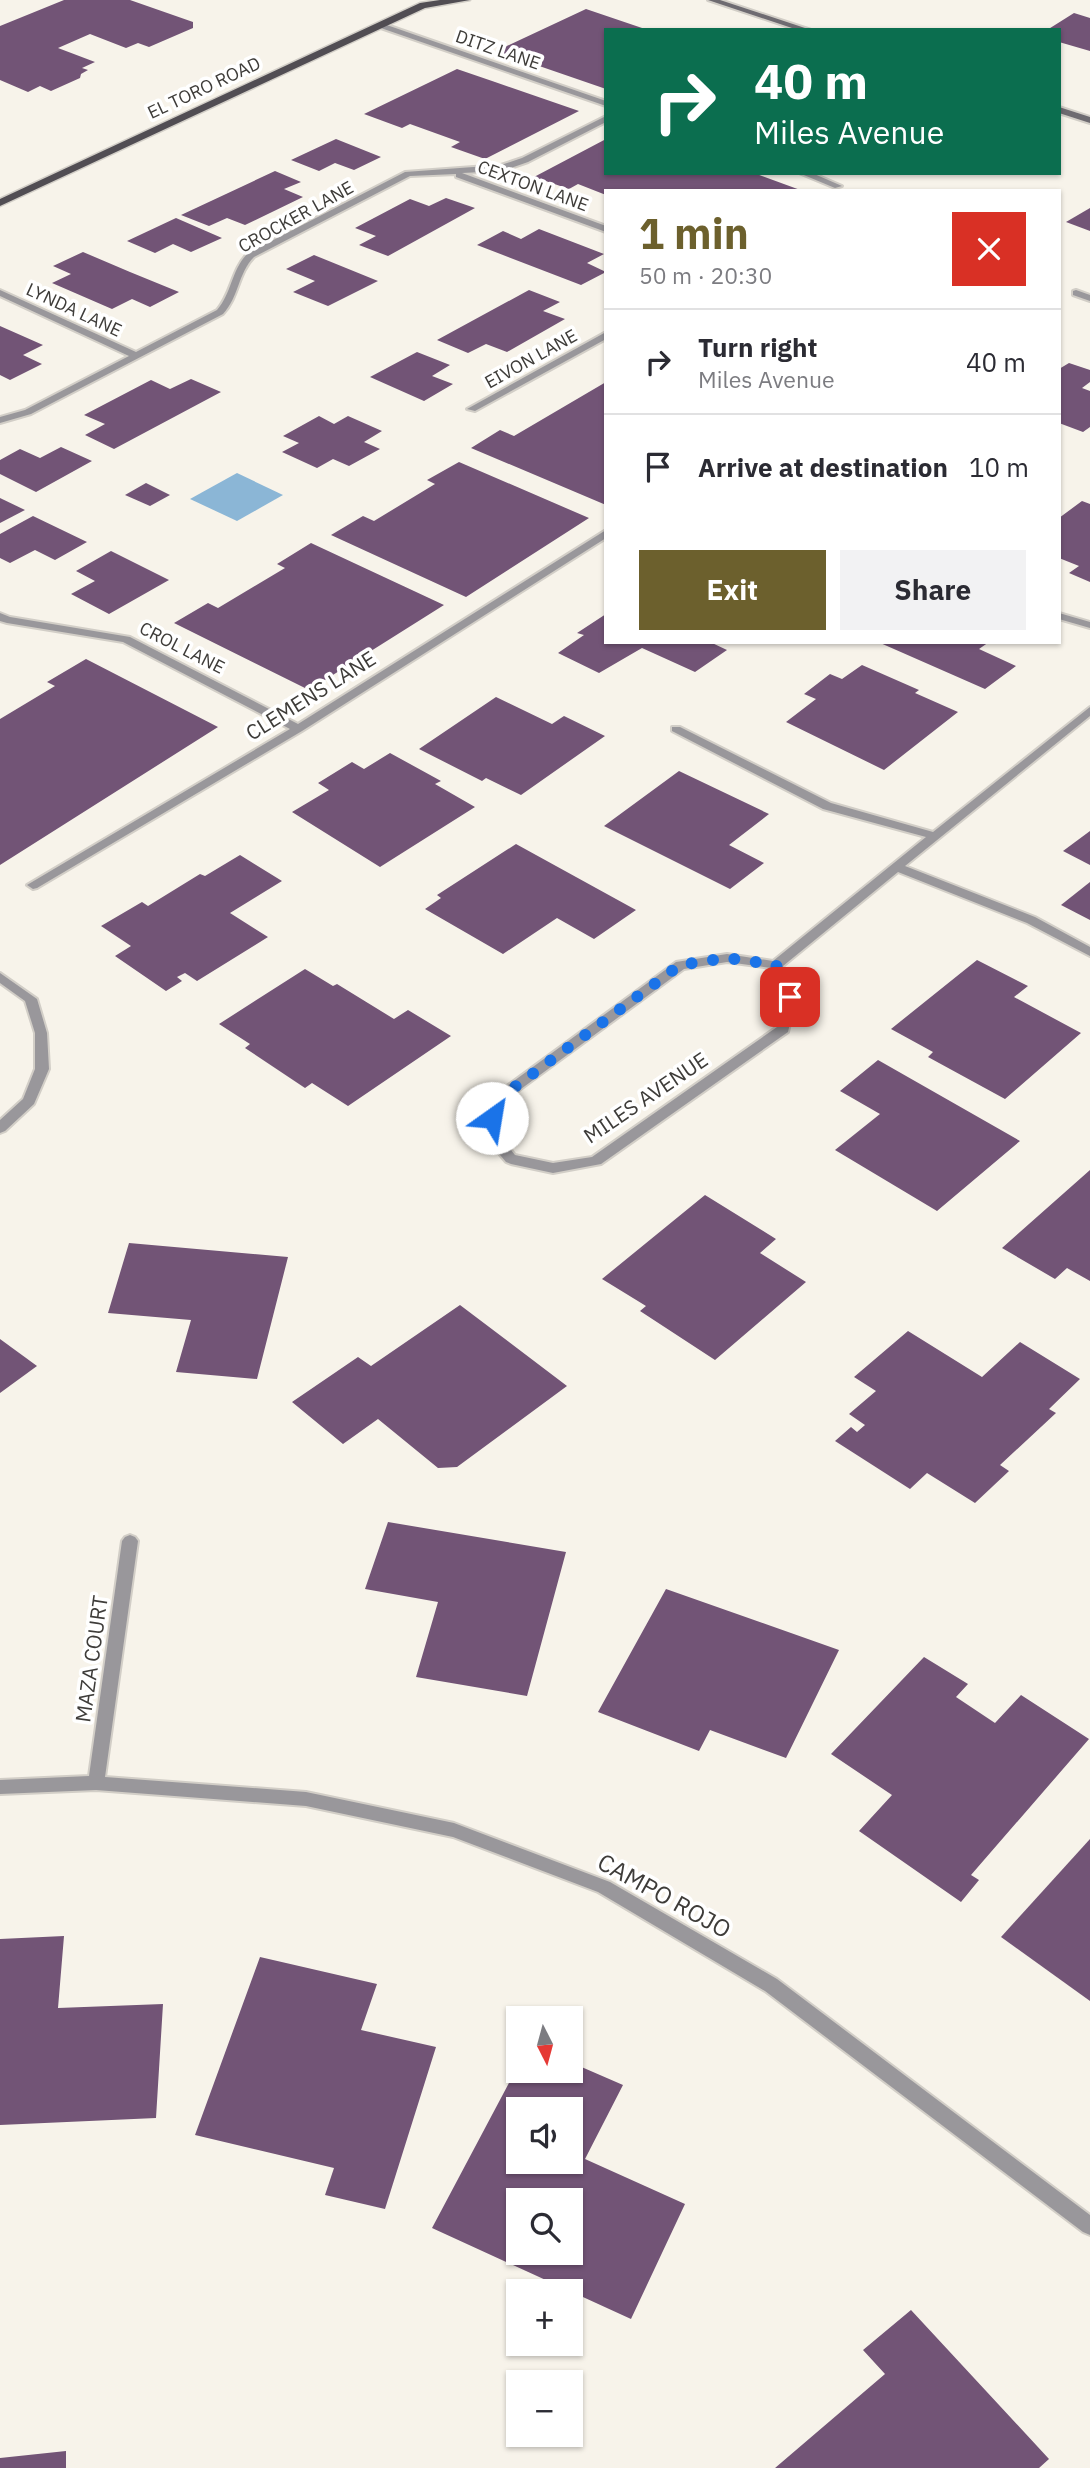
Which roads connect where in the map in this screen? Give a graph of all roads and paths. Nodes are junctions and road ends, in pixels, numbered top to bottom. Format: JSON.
{"nodes":[{"id":1,"x":464,"y":0,"type":"edge"},
{"id":2,"x":712,"y":0,"type":"edge"},
{"id":3,"x":425,"y":3,"type":"edge"},
{"id":4,"x":381,"y":25,"type":"junction"},
{"id":5,"x":801,"y":28,"type":"edge"},
{"id":6,"x":604,"y":103,"type":"edge"},
{"id":7,"x":1061,"y":111,"type":"edge"},
{"id":8,"x":604,"y":119,"type":"edge"},
{"id":9,"x":1090,"y":120,"type":"edge"},
{"id":10,"x":449,"y":171,"type":"junction"},
{"id":11,"x":808,"y":175,"type":"edge"},
{"id":12,"x":838,"y":186,"type":"dead end"},
{"id":13,"x":0,"y":203,"type":"edge"},
{"id":14,"x":604,"y":228,"type":"edge"},
{"id":15,"x":0,"y":293,"type":"edge"},
{"id":16,"x":1076,"y":293,"type":"dead end"},
{"id":17,"x":1090,"y":298,"type":"edge"},
{"id":18,"x":604,"y":336,"type":"edge"},
{"id":19,"x":135,"y":355,"type":"junction"},
{"id":20,"x":472,"y":409,"type":"dead end"},
{"id":21,"x":0,"y":420,"type":"edge"},
{"id":22,"x":604,"y":534,"type":"edge"},
{"id":23,"x":0,"y":616,"type":"edge"},
{"id":24,"x":1061,"y":617,"type":"edge"},
{"id":25,"x":1090,"y":625,"type":"edge"},
{"id":26,"x":1090,"y":710,"type":"edge"},
{"id":27,"x":298,"y":729,"type":"junction"},
{"id":28,"x":676,"y":729,"type":"dead end"},
{"id":29,"x":935,"y":836,"type":"junction"},
{"id":30,"x":897,"y":867,"type":"junction"},
{"id":31,"x":33,"y":886,"type":"dead end"},
{"id":32,"x":1090,"y":952,"type":"edge"},
{"id":33,"x":776,"y":965,"type":"junction"},
{"id":34,"x":0,"y":977,"type":"edge"},
{"id":35,"x":0,"y":1128,"type":"edge"},
{"id":36,"x":130,"y":1541,"type":"dead end"},
{"id":37,"x":96,"y":1783,"type":"junction"},
{"id":38,"x":0,"y":1787,"type":"edge"},
{"id":39,"x":1090,"y":2226,"type":"edge"}],
"edges":[{"from":1,"to":3,"type":"main road","name":"EL TORO ROAD"},
{"from":2,"to":5,"type":"main road"},
{"from":3,"to":4,"type":"main road","name":"EL TORO ROAD"},
{"from":4,"to":6,"type":"street","name":"DITZ LANE"},
{"from":4,"to":13,"type":"main road","name":"EL TORO ROAD"},
{"from":7,"to":9,"type":"main road"},
{"from":8,"to":10,"type":"street","name":"CROCKER LANE"},
{"from":10,"to":14,"type":"street","name":"CEXTON LANE"},
{"from":10,"to":19,"type":"street","name":"CROCKER LANE"},
{"from":11,"to":12,"type":"street"},
{"from":15,"to":19,"type":"street","name":"LYNDA LANE"},
{"from":16,"to":17,"type":"street"},
{"from":18,"to":20,"type":"street","name":"EIVON LANE"},
{"from":19,"to":21,"type":"street","name":"CROCKER LANE"},
{"from":22,"to":27,"type":"street","name":"CLEMENS LANE"},
{"from":23,"to":27,"type":"street","name":"CROL LANE"},
{"from":24,"to":25,"type":"street"},
{"from":26,"to":29,"type":"street"},
{"from":27,"to":31,"type":"street","name":"CLEMENS LANE"},
{"from":28,"to":29,"type":"street"},
{"from":29,"to":30,"type":"street"},
{"from":30,"to":32,"type":"street"},
{"from":30,"to":33,"type":"street"},
{"from":33,"to":33,"type":"street","name":"MILES AVENUE"},
{"from":34,"to":35,"type":"street"},
{"from":36,"to":37,"type":"street","name":"MAZA COURT"},
{"from":37,"to":38,"type":"street","name":"CAMPO ROJO"},
{"from":37,"to":39,"type":"street","name":"CAMPO ROJO"}]}
